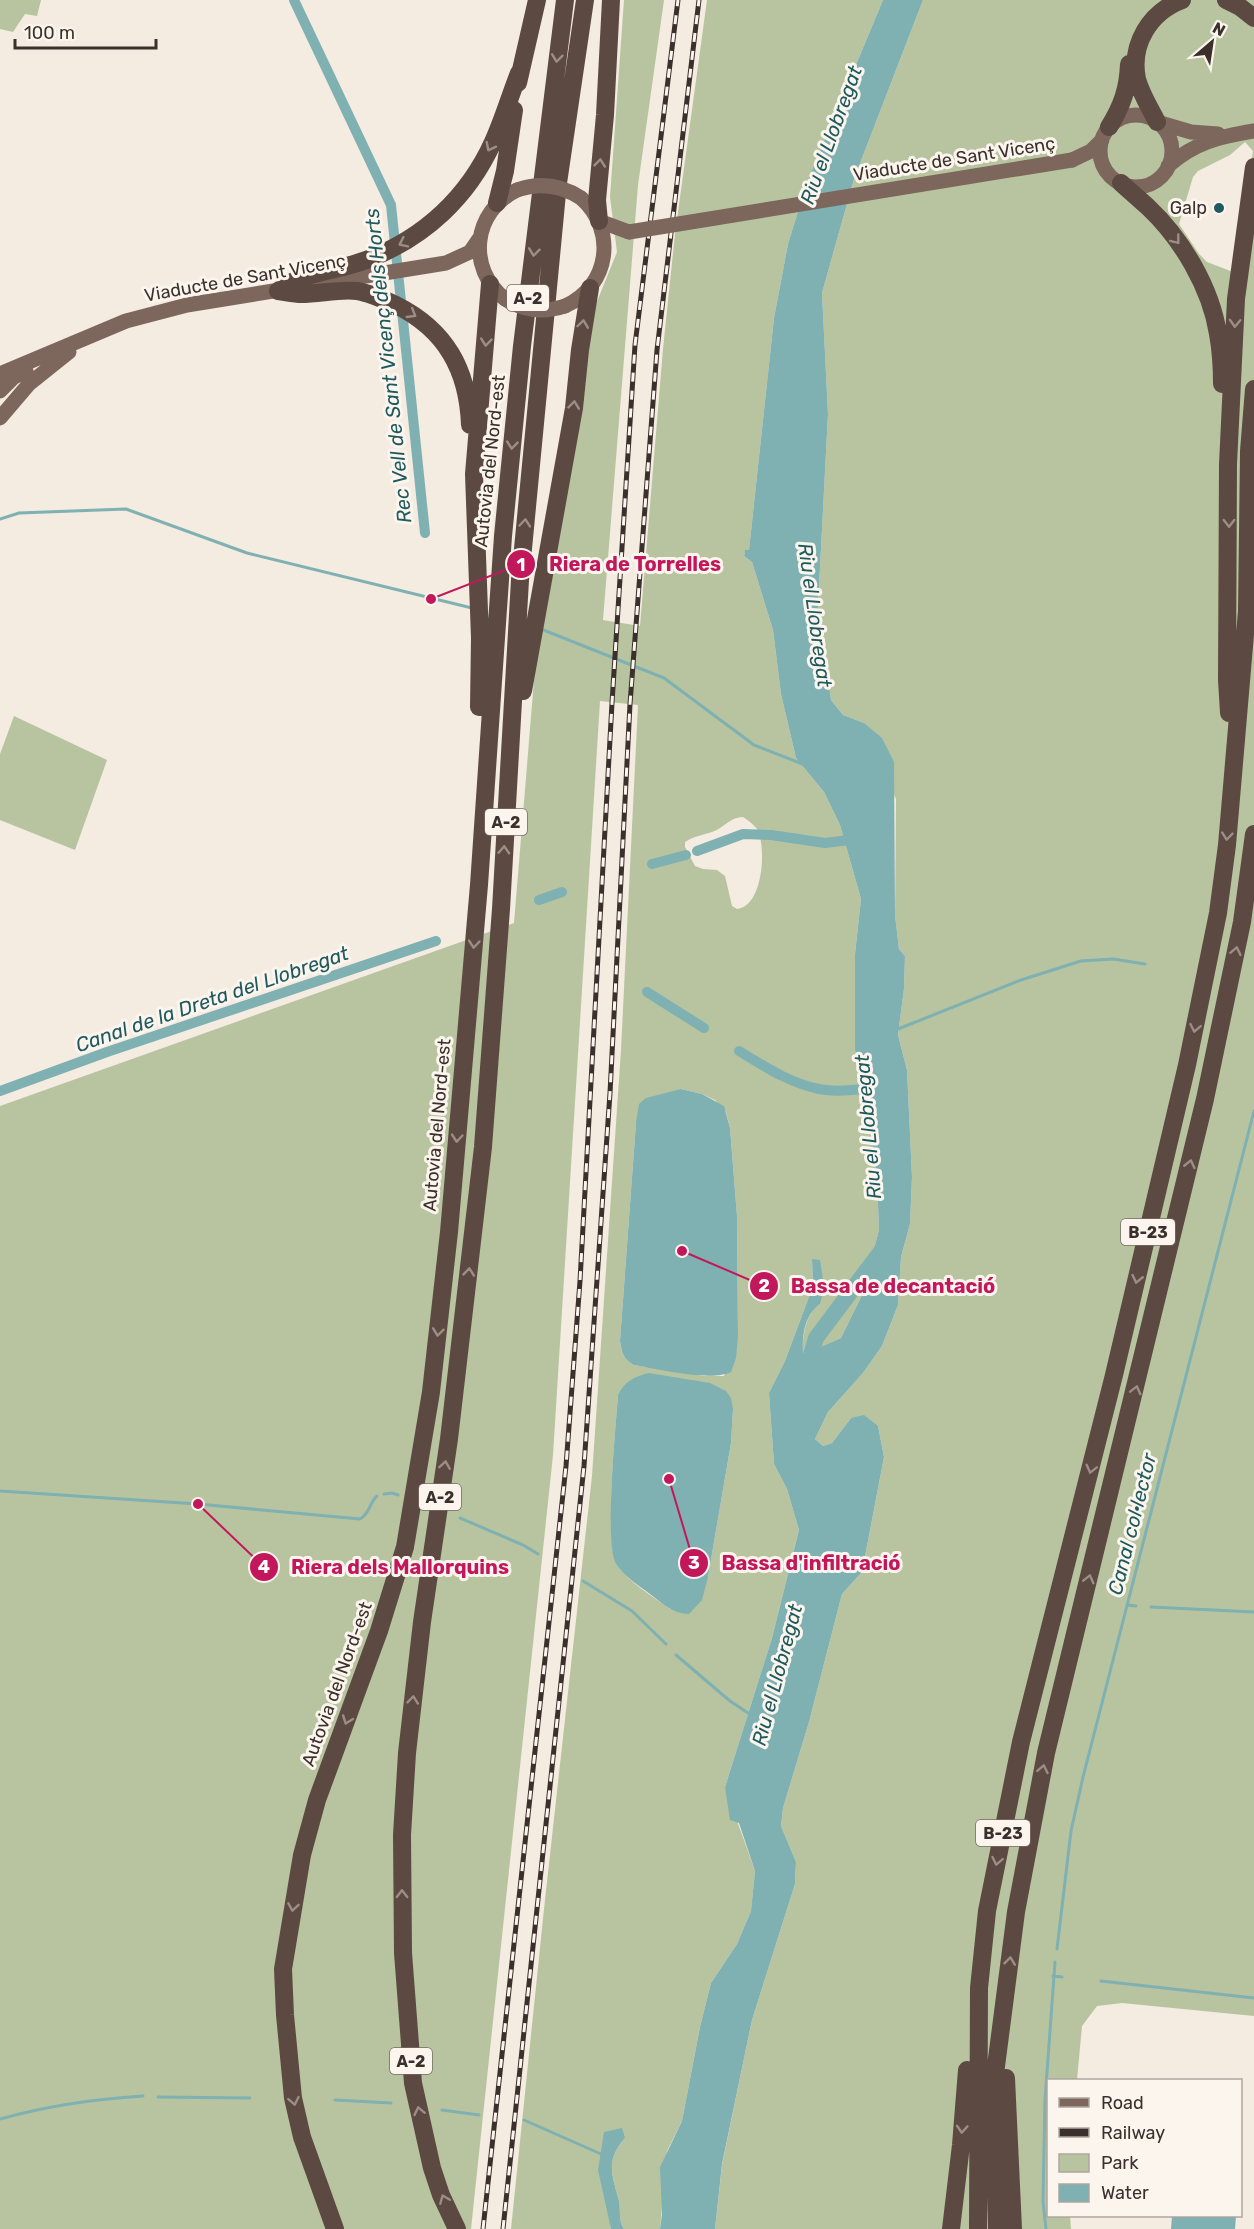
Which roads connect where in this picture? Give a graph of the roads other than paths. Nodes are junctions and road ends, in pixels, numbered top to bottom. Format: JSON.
{"nodes":[{"id":1,"x":537,"y":0,"type":"edge"},
{"id":2,"x":565,"y":0,"type":"edge"},
{"id":3,"x":585,"y":0,"type":"edge"},
{"id":4,"x":611,"y":0,"type":"edge"},
{"id":5,"x":1164,"y":0,"type":"edge"},
{"id":6,"x":1182,"y":0,"type":"edge"},
{"id":7,"x":1226,"y":0,"type":"edge"},
{"id":8,"x":1254,"y":18,"type":"edge"},
{"id":9,"x":519,"y":73,"type":"junction"},
{"id":10,"x":1157,"y":122,"type":"junction"},
{"id":11,"x":1254,"y":131,"type":"edge"},
{"id":12,"x":1106,"y":133,"type":"junction"},
{"id":13,"x":1233,"y":134,"type":"junction"},
{"id":14,"x":1072,"y":160,"type":"junction"},
{"id":15,"x":1168,"y":166,"type":"junction"},
{"id":16,"x":1254,"y":167,"type":"edge"},
{"id":17,"x":1105,"y":168,"type":"junction"},
{"id":18,"x":1120,"y":183,"type":"junction"},
{"id":19,"x":497,"y":203,"type":"junction"},
{"id":20,"x":598,"y":221,"type":"junction"},
{"id":21,"x":629,"y":232,"type":"junction"},
{"id":22,"x":479,"y":239,"type":"junction"},
{"id":23,"x":605,"y":253,"type":"junction"},
{"id":24,"x":446,"y":263,"type":"junction"},
{"id":25,"x":371,"y":267,"type":"junction"},
{"id":26,"x":487,"y":279,"type":"junction"},
{"id":27,"x":590,"y":288,"type":"junction"},
{"id":28,"x":278,"y":291,"type":"junction"},
{"id":29,"x":93,"y":335,"type":"junction"},
{"id":30,"x":57,"y":351,"type":"junction"},
{"id":31,"x":0,"y":363,"type":"edge"},
{"id":32,"x":0,"y":374,"type":"edge"},
{"id":33,"x":1254,"y":388,"type":"edge"},
{"id":34,"x":0,"y":391,"type":"edge"},
{"id":35,"x":0,"y":418,"type":"edge"},
{"id":36,"x":1228,"y":464,"type":"junction"},
{"id":37,"x":474,"y":474,"type":"junction"},
{"id":38,"x":488,"y":640,"type":"junction"},
{"id":39,"x":522,"y":650,"type":"junction"},
{"id":40,"x":1233,"y":777,"type":"junction"},
{"id":41,"x":1254,"y":834,"type":"edge"},
{"id":42,"x":979,"y":1988,"type":"junction"},
{"id":43,"x":1003,"y":2019,"type":"junction"},
{"id":44,"x":335,"y":2229,"type":"edge"},
{"id":45,"x":457,"y":2229,"type":"edge"},
{"id":46,"x":951,"y":2229,"type":"edge"},
{"id":47,"x":978,"y":2229,"type":"edge"},
{"id":48,"x":997,"y":2229,"type":"edge"},
{"id":49,"x":1013,"y":2229,"type":"edge"}],
"edges":[{"from":1,"to":9,"type":"highway"},
{"from":2,"to":38,"type":"highway","name":"Autovia del Nord-est","number":"A-2","one_way":true},
{"from":39,"to":3,"type":"highway","number":"A-2","one_way":true},
{"from":20,"to":4,"type":"highway","one_way":true},
{"from":5,"to":12,"type":"highway"},
{"from":6,"to":10,"type":"highway"},
{"from":7,"to":8,"type":"highway"},
{"from":9,"to":19,"type":"highway"},
{"from":9,"to":25,"type":"highway","one_way":true},
{"from":10,"to":12,"type":"main road"},
{"from":10,"to":13,"type":"main road"},
{"from":10,"to":15,"type":"main road"},
{"from":11,"to":13,"type":"main road"},
{"from":12,"to":14,"type":"main road"},
{"from":12,"to":17,"type":"main road"},
{"from":13,"to":15,"type":"main road"},
{"from":14,"to":17,"type":"main road"},
{"from":14,"to":21,"type":"main road","name":"Viaducte de Sant Vicenç","bridge":true},
{"from":15,"to":18,"type":"main road"},
{"from":16,"to":36,"type":"highway","one_way":true},
{"from":17,"to":18,"type":"main road"},
{"from":18,"to":36,"type":"highway","one_way":true},
{"from":19,"to":20,"type":"main road","name":"Viaducte de Sant Vicenç","bridge":true},
{"from":19,"to":22,"type":"main road","name":"Viaducte de Sant Vicenç"},
{"from":20,"to":21,"type":"main road","name":"Viaducte de Sant Vicenç"},
{"from":20,"to":23,"type":"main road","name":"Viaducte de Sant Vicenç"},
{"from":21,"to":23,"type":"main road","name":"Viaducte de Sant Vicenç"},
{"from":22,"to":24,"type":"main road","name":"Viaducte de Sant Vicenç"},
{"from":22,"to":26,"type":"main road"},
{"from":23,"to":27,"type":"main road","name":"Viaducte de Sant Vicenç"},
{"from":24,"to":25,"type":"main road","name":"Viaducte de Sant Vicenç"},
{"from":24,"to":26,"type":"main road","name":"Viaducte de Sant Vicenç"},
{"from":25,"to":28,"type":"highway"},
{"from":26,"to":27,"type":"main road","name":"Viaducte de Sant Vicenç","bridge":true},
{"from":26,"to":37,"type":"highway","one_way":true},
{"from":39,"to":27,"type":"highway","one_way":true},
{"from":28,"to":29,"type":"main road","name":"Viaducte de Sant Vicenç"},
{"from":28,"to":37,"type":"highway","one_way":true},
{"from":29,"to":30,"type":"main road","name":"Viaducte de Sant Vicenç"},
{"from":29,"to":35,"type":"main road"},
{"from":30,"to":31,"type":"main road"},
{"from":30,"to":32,"type":"main road","name":"Viaducte de Sant Vicenç"},
{"from":30,"to":34,"type":"main road","name":"Viaducte de Sant Vicenç"},
{"from":33,"to":40,"type":"highway","number":"B-23"},
{"from":36,"to":40,"type":"highway","one_way":true},
{"from":37,"to":38,"type":"highway"},
{"from":38,"to":44,"type":"highway","name":"Autovia del Nord-est","number":"A-2","one_way":true},
{"from":45,"to":39,"type":"highway","number":"A-2","one_way":true},
{"from":40,"to":42,"type":"highway","number":"B-23","one_way":true},
{"from":43,"to":41,"type":"highway","number":"B-23","one_way":true},
{"from":42,"to":46,"type":"highway","one_way":true},
{"from":42,"to":47,"type":"highway","number":"B-23"},
{"from":43,"to":48,"type":"highway","number":"B-23"},
{"from":43,"to":49,"type":"highway"}]}
